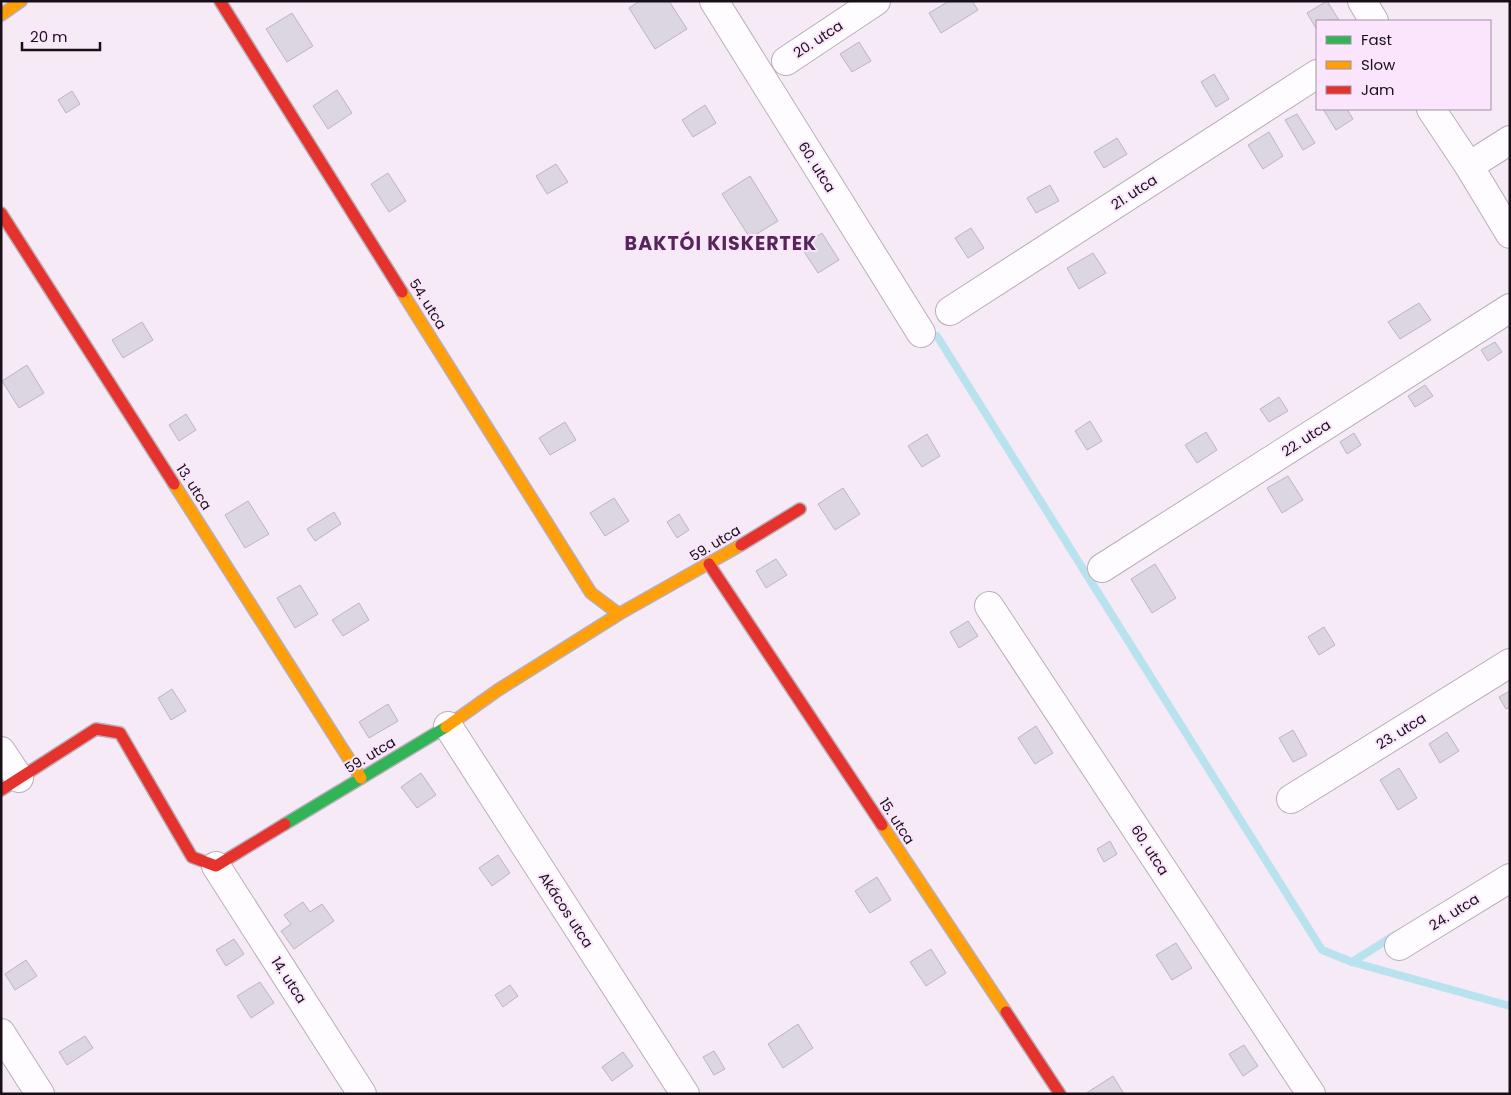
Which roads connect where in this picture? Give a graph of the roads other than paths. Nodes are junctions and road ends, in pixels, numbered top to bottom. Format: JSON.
{"nodes":[{"id":1,"x":21,"y":1,"type":"edge"},
{"id":2,"x":220,"y":1,"type":"edge"},
{"id":3,"x":714,"y":1,"type":"edge"},
{"id":4,"x":876,"y":1,"type":"edge"},
{"id":5,"x":1362,"y":1,"type":"edge"},
{"id":6,"x":1,"y":15,"type":"edge"},
{"id":7,"x":1373,"y":20,"type":"edge"},
{"id":8,"x":786,"y":60,"type":"dead end"},
{"id":9,"x":1316,"y":75,"type":"edge"},
{"id":10,"x":1432,"y":110,"type":"edge"},
{"id":11,"x":1510,"y":140,"type":"edge"},
{"id":12,"x":1469,"y":166,"type":"junction"},
{"id":13,"x":1,"y":213,"type":"edge"},
{"id":14,"x":1510,"y":234,"type":"edge"},
{"id":15,"x":1510,"y":308,"type":"edge"},
{"id":16,"x":950,"y":311,"type":"dead end"},
{"id":17,"x":921,"y":334,"type":"dead end"},
{"id":18,"x":800,"y":509,"type":"dead end"},
{"id":19,"x":709,"y":564,"type":"junction"},
{"id":20,"x":1102,"y":568,"type":"dead end"},
{"id":21,"x":989,"y":606,"type":"dead end"},
{"id":22,"x":620,"y":614,"type":"junction"},
{"id":23,"x":1510,"y":662,"type":"edge"},
{"id":24,"x":448,"y":726,"type":"junction"},
{"id":25,"x":1,"y":751,"type":"edge"},
{"id":26,"x":361,"y":778,"type":"junction"},
{"id":27,"x":10,"y":784,"type":"edge"},
{"id":28,"x":1291,"y":799,"type":"dead end"},
{"id":29,"x":216,"y":866,"type":"junction"},
{"id":30,"x":1510,"y":878,"type":"edge"},
{"id":31,"x":1399,"y":946,"type":"dead end"},
{"id":32,"x":1,"y":1033,"type":"edge"},
{"id":33,"x":40,"y":1094,"type":"edge"},
{"id":34,"x":362,"y":1094,"type":"edge"},
{"id":35,"x":685,"y":1094,"type":"edge"},
{"id":36,"x":1060,"y":1094,"type":"edge"},
{"id":37,"x":1311,"y":1094,"type":"edge"}],
"edges":[{"from":1,"to":6,"type":"street"},
{"from":2,"to":22,"type":"street","name":"54. utca"},
{"from":3,"to":17,"type":"street","name":"60. utca"},
{"from":4,"to":8,"type":"street","name":"20. utca"},
{"from":5,"to":7,"type":"street"},
{"from":9,"to":16,"type":"street","name":"21. utca"},
{"from":10,"to":12,"type":"street"},
{"from":11,"to":12,"type":"street"},
{"from":12,"to":14,"type":"street"},
{"from":13,"to":26,"type":"street","name":"13. utca"},
{"from":15,"to":20,"type":"street","name":"22. utca"},
{"from":18,"to":19,"type":"street","name":"59. utca"},
{"from":19,"to":22,"type":"street","name":"59. utca"},
{"from":19,"to":36,"type":"street","name":"15. utca"},
{"from":21,"to":37,"type":"street","name":"60. utca"},
{"from":22,"to":24,"type":"street","name":"59. utca"},
{"from":23,"to":28,"type":"street","name":"23. utca"},
{"from":24,"to":26,"type":"street","name":"59. utca"},
{"from":24,"to":35,"type":"street","name":"Akácos utca"},
{"from":25,"to":27,"type":"street"},
{"from":26,"to":29,"type":"street","name":"59. utca"},
{"from":27,"to":29,"type":"street"},
{"from":29,"to":34,"type":"street","name":"14. utca"},
{"from":30,"to":31,"type":"street","name":"24. utca"},
{"from":32,"to":33,"type":"street"}]}
